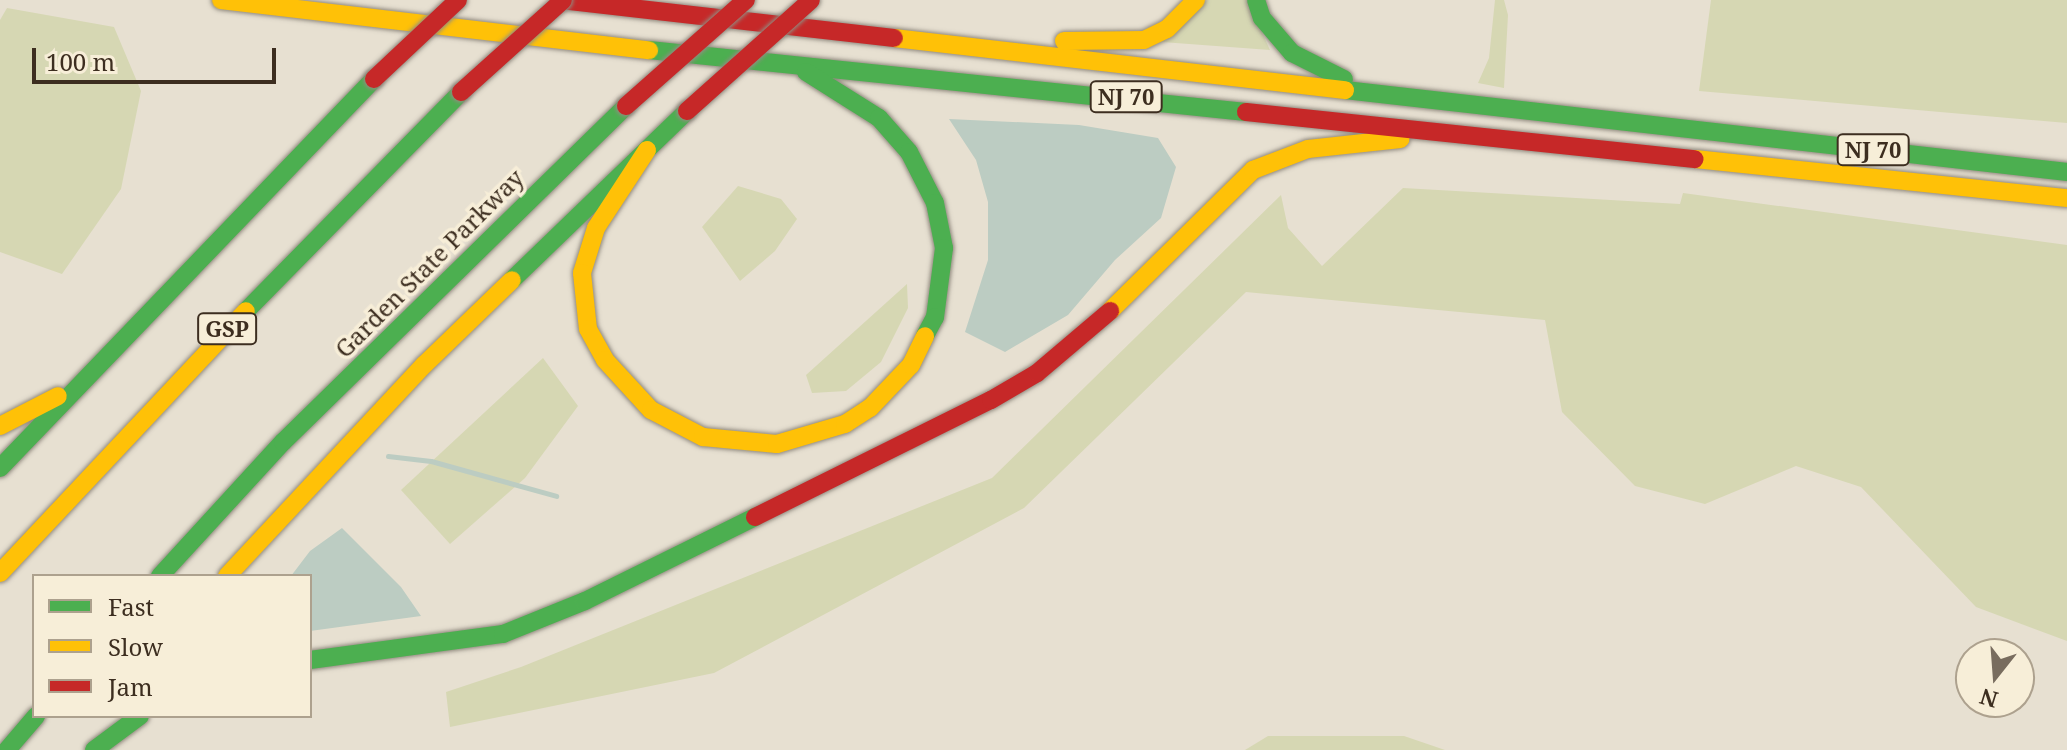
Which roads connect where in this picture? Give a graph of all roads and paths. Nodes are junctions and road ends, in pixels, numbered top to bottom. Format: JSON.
{"nodes":[{"id":1,"x":221,"y":0,"type":"edge"},
{"id":2,"x":458,"y":0,"type":"edge"},
{"id":3,"x":562,"y":0,"type":"edge"},
{"id":4,"x":746,"y":0,"type":"edge"},
{"id":5,"x":811,"y":0,"type":"edge"},
{"id":6,"x":1196,"y":0,"type":"edge"},
{"id":7,"x":1256,"y":0,"type":"edge"},
{"id":8,"x":1011,"y":52,"type":"junction"},
{"id":9,"x":788,"y":65,"type":"junction"},
{"id":10,"x":1387,"y":94,"type":"junction"},
{"id":11,"x":1463,"y":133,"type":"junction"},
{"id":12,"x":647,"y":150,"type":"junction"},
{"id":13,"x":2067,"y":172,"type":"edge"},
{"id":14,"x":2067,"y":198,"type":"edge"},
{"id":15,"x":68,"y":392,"type":"junction"},
{"id":16,"x":0,"y":426,"type":"edge"},
{"id":17,"x":0,"y":468,"type":"edge"},
{"id":18,"x":0,"y":573,"type":"edge"},
{"id":19,"x":162,"y":574,"type":"edge"},
{"id":20,"x":229,"y":574,"type":"edge"},
{"id":21,"x":312,"y":660,"type":"edge"},
{"id":22,"x":34,"y":718,"type":"edge"},
{"id":23,"x":105,"y":718,"type":"edge"},
{"id":24,"x":137,"y":718,"type":"edge"},
{"id":25,"x":7,"y":750,"type":"edge"},
{"id":26,"x":78,"y":750,"type":"edge"},
{"id":27,"x":94,"y":750,"type":"edge"}],
"edges":[{"from":1,"to":9,"type":"highway","number":"NJ 70"},
{"from":2,"to":15,"type":"highway","bridge":true},
{"from":3,"to":8,"type":"highway","number":"NJ 70"},
{"from":3,"to":18,"type":"highway","number":"GSP","bridge":true},
{"from":4,"to":19,"type":"highway","name":"Garden State Parkway","bridge":true},
{"from":5,"to":12,"type":"highway","bridge":true},
{"from":6,"to":8,"type":"highway"},
{"from":7,"to":10,"type":"highway"},
{"from":8,"to":10,"type":"highway","number":"NJ 70"},
{"from":9,"to":11,"type":"highway","number":"NJ 70"},
{"from":9,"to":12,"type":"highway"},
{"from":10,"to":13,"type":"highway","number":"NJ 70"},
{"from":11,"to":14,"type":"highway","number":"NJ 70"},
{"from":11,"to":21,"type":"highway"},
{"from":12,"to":20,"type":"highway"},
{"from":15,"to":16,"type":"highway"},
{"from":15,"to":17,"type":"highway"},
{"from":22,"to":25,"type":"highway"},
{"from":23,"to":26,"type":"highway"},
{"from":24,"to":27,"type":"highway"}]}
